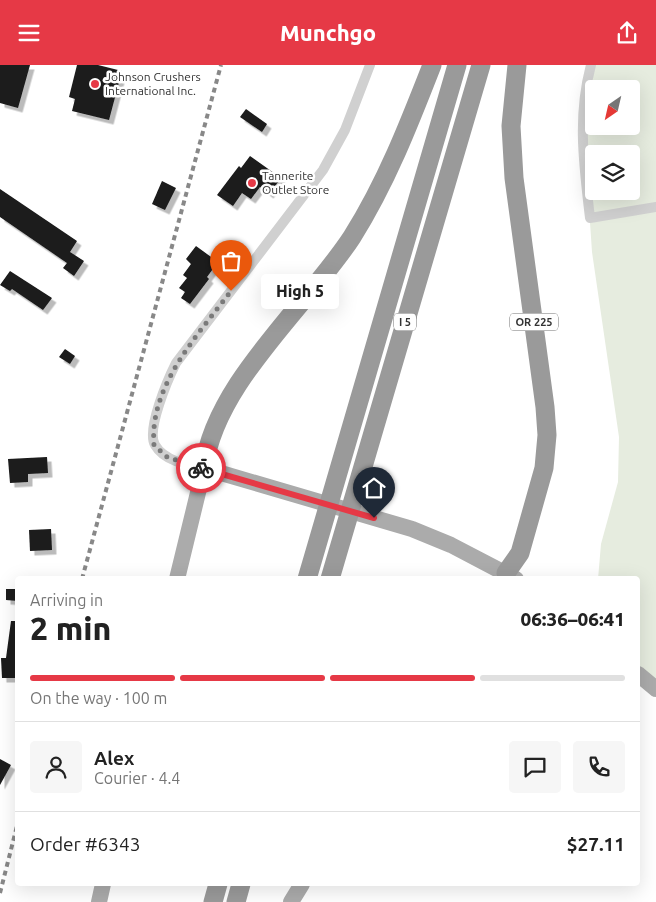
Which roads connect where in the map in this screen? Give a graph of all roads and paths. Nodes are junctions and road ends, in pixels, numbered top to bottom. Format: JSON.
{"nodes":[{"id":1,"x":370,"y":65,"type":"edge"},
{"id":2,"x":432,"y":65,"type":"edge"},
{"id":3,"x":457,"y":65,"type":"edge"},
{"id":4,"x":480,"y":65,"type":"edge"},
{"id":5,"x":517,"y":65,"type":"edge"},
{"id":6,"x":591,"y":65,"type":"edge"},
{"id":7,"x":656,"y":207,"type":"edge"},
{"id":8,"x":204,"y":468,"type":"junction"},
{"id":9,"x":178,"y":576,"type":"edge"},
{"id":10,"x":308,"y":576,"type":"edge"},
{"id":11,"x":331,"y":576,"type":"edge"},
{"id":12,"x":506,"y":576,"type":"edge"},
{"id":13,"x":508,"y":576,"type":"edge"},
{"id":14,"x":640,"y":676,"type":"edge"},
{"id":15,"x":656,"y":689,"type":"edge"},
{"id":16,"x":102,"y":886,"type":"edge"},
{"id":17,"x":217,"y":886,"type":"edge"},
{"id":18,"x":240,"y":886,"type":"edge"},
{"id":19,"x":301,"y":886,"type":"edge"},
{"id":20,"x":98,"y":902,"type":"edge"},
{"id":21,"x":213,"y":902,"type":"edge"},
{"id":22,"x":236,"y":902,"type":"edge"},
{"id":23,"x":291,"y":902,"type":"edge"}],
"edges":[{"from":1,"to":8,"type":"street"},
{"from":2,"to":8,"type":"highway"},
{"from":3,"to":10,"type":"highway","number":"I 5"},
{"from":4,"to":11,"type":"highway","number":"I 5"},
{"from":5,"to":13,"type":"highway","number":"OR 225"},
{"from":6,"to":7,"type":"street"},
{"from":8,"to":9,"type":"main road"},
{"from":8,"to":12,"type":"main road","number":"OR 225"},
{"from":14,"to":15,"type":"main road"},
{"from":16,"to":20,"type":"main road"},
{"from":17,"to":21,"type":"highway"},
{"from":18,"to":22,"type":"highway"},
{"from":19,"to":23,"type":"main road"}]}
